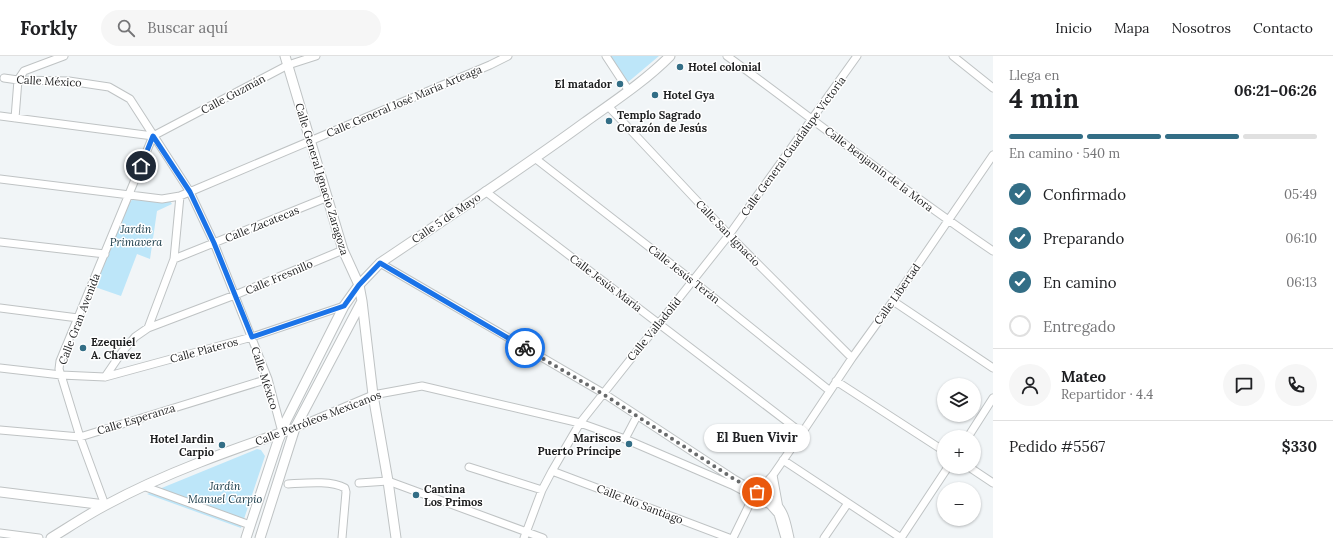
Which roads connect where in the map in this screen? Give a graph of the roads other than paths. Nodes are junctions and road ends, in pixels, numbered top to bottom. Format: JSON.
{"nodes":[{"id":1,"x":64,"y":56,"type":"edge"},
{"id":2,"x":316,"y":56,"type":"edge"},
{"id":3,"x":508,"y":56,"type":"edge"},
{"id":4,"x":606,"y":56,"type":"edge"},
{"id":5,"x":670,"y":56,"type":"edge"},
{"id":6,"x":727,"y":56,"type":"edge"},
{"id":7,"x":857,"y":56,"type":"edge"},
{"id":8,"x":953,"y":56,"type":"edge"},
{"id":9,"x":287,"y":60,"type":"edge"},
{"id":10,"x":4,"y":78,"type":"dead end"},
{"id":11,"x":18,"y":80,"type":"junction"},
{"id":12,"x":993,"y":88,"type":"edge"},
{"id":13,"x":629,"y":91,"type":"junction"},
{"id":14,"x":608,"y":106,"type":"junction"},
{"id":15,"x":0,"y":116,"type":"edge"},
{"id":16,"x":15,"y":118,"type":"junction"},
{"id":17,"x":812,"y":118,"type":"junction"},
{"id":18,"x":153,"y":136,"type":"junction"},
{"id":19,"x":310,"y":141,"type":"junction"},
{"id":20,"x":993,"y":155,"type":"edge"},
{"id":21,"x":536,"y":158,"type":"junction"},
{"id":22,"x":0,"y":179,"type":"edge"},
{"id":23,"x":190,"y":192,"type":"junction"},
{"id":24,"x":485,"y":192,"type":"junction"},
{"id":25,"x":129,"y":195,"type":"junction"},
{"id":26,"x":180,"y":196,"type":"junction"},
{"id":27,"x":328,"y":198,"type":"junction"},
{"id":28,"x":948,"y":221,"type":"junction"},
{"id":29,"x":729,"y":235,"type":"junction"},
{"id":30,"x":0,"y":242,"type":"edge"},
{"id":31,"x":214,"y":243,"type":"junction"},
{"id":32,"x":343,"y":250,"type":"junction"},
{"id":33,"x":993,"y":251,"type":"edge"},
{"id":34,"x":105,"y":254,"type":"junction"},
{"id":35,"x":174,"y":259,"type":"junction"},
{"id":36,"x":380,"y":263,"type":"junction"},
{"id":37,"x":693,"y":280,"type":"junction"},
{"id":38,"x":359,"y":285,"type":"junction"},
{"id":39,"x":235,"y":295,"type":"junction"},
{"id":40,"x":362,"y":301,"type":"junction"},
{"id":41,"x":892,"y":301,"type":"junction"},
{"id":42,"x":344,"y":306,"type":"junction"},
{"id":43,"x":0,"y":308,"type":"edge"},
{"id":44,"x":78,"y":318,"type":"junction"},
{"id":45,"x":658,"y":323,"type":"junction"},
{"id":46,"x":148,"y":328,"type":"junction"},
{"id":47,"x":252,"y":337,"type":"junction"},
{"id":48,"x":852,"y":358,"type":"junction"},
{"id":49,"x":0,"y":368,"type":"edge"},
{"id":50,"x":993,"y":368,"type":"edge"},
{"id":51,"x":61,"y":375,"type":"junction"},
{"id":52,"x":105,"y":377,"type":"junction"},
{"id":53,"x":268,"y":378,"type":"junction"},
{"id":54,"x":836,"y":381,"type":"junction"},
{"id":55,"x":830,"y":391,"type":"junction"},
{"id":56,"x":603,"y":394,"type":"junction"},
{"id":57,"x":373,"y":395,"type":"junction"},
{"id":58,"x":993,"y":398,"type":"edge"},
{"id":59,"x":637,"y":416,"type":"junction"},
{"id":60,"x":580,"y":423,"type":"junction"},
{"id":61,"x":295,"y":428,"type":"junction"},
{"id":62,"x":0,"y":430,"type":"edge"},
{"id":63,"x":972,"y":430,"type":"edge"},
{"id":64,"x":282,"y":432,"type":"junction"},
{"id":65,"x":802,"y":434,"type":"junction"},
{"id":66,"x":80,"y":436,"type":"junction"},
{"id":67,"x":625,"y":439,"type":"junction"},
{"id":68,"x":937,"y":446,"type":"edge"},
{"id":69,"x":783,"y":460,"type":"junction"},
{"id":70,"x":469,"y":467,"type":"dead end"},
{"id":71,"x":552,"y":471,"type":"junction"},
{"id":72,"x":943,"y":474,"type":"edge"},
{"id":73,"x":980,"y":474,"type":"edge"},
{"id":74,"x":773,"y":475,"type":"junction"},
{"id":75,"x":388,"y":481,"type":"junction"},
{"id":76,"x":993,"y":483,"type":"edge"},
{"id":77,"x":288,"y":484,"type":"dead end"},
{"id":78,"x":360,"y":484,"type":"dead end"},
{"id":79,"x":143,"y":486,"type":"junction"},
{"id":80,"x":542,"y":490,"type":"junction"},
{"id":81,"x":0,"y":492,"type":"edge"},
{"id":82,"x":755,"y":495,"type":"junction"},
{"id":83,"x":848,"y":503,"type":"junction"},
{"id":84,"x":105,"y":505,"type":"junction"},
{"id":85,"x":779,"y":505,"type":"junction"},
{"id":86,"x":778,"y":514,"type":"junction"},
{"id":87,"x":250,"y":525,"type":"junction"},
{"id":88,"x":0,"y":533,"type":"edge"},
{"id":89,"x":525,"y":535,"type":"edge"},
{"id":90,"x":39,"y":538,"type":"edge"},
{"id":91,"x":51,"y":538,"type":"edge"},
{"id":92,"x":246,"y":538,"type":"edge"},
{"id":93,"x":260,"y":538,"type":"edge"},
{"id":94,"x":342,"y":538,"type":"edge"},
{"id":95,"x":396,"y":538,"type":"edge"},
{"id":96,"x":543,"y":538,"type":"edge"},
{"id":97,"x":729,"y":538,"type":"edge"},
{"id":98,"x":733,"y":538,"type":"edge"},
{"id":99,"x":784,"y":538,"type":"edge"},
{"id":100,"x":790,"y":538,"type":"edge"},
{"id":101,"x":824,"y":538,"type":"edge"},
{"id":102,"x":901,"y":538,"type":"edge"}],
"edges":[{"from":1,"to":11,"type":"street"},
{"from":2,"to":9,"type":"street","name":"Calle Guzmán"},
{"from":3,"to":19,"type":"street","name":"Calle General José María Arteaga"},
{"from":4,"to":13,"type":"street"},
{"from":5,"to":13,"type":"main road","name":"Calle 5 de Mayo"},
{"from":6,"to":17,"type":"street","name":"Calle Benjamín de la Mora"},
{"from":7,"to":17,"type":"street","name":"Calle General Guadalupe Victoria"},
{"from":8,"to":12,"type":"street"},
{"from":9,"to":18,"type":"street","name":"Calle Guzmán"},
{"from":9,"to":19,"type":"main road","name":"Calle General Ignacio Zaragoza"},
{"from":10,"to":11,"type":"street","name":"Calle México"},
{"from":11,"to":16,"type":"street"},
{"from":11,"to":18,"type":"street","name":"Calle México"},
{"from":13,"to":14,"type":"main road","name":"Calle 5 de Mayo"},
{"from":14,"to":21,"type":"main road","name":"Calle 5 de Mayo"},
{"from":14,"to":29,"type":"street","name":"Calle San Ignacio"},
{"from":15,"to":16,"type":"street"},
{"from":16,"to":18,"type":"street"},
{"from":17,"to":28,"type":"street","name":"Calle Benjamín de la Mora"},
{"from":17,"to":29,"type":"street","name":"Calle General Guadalupe Victoria"},
{"from":18,"to":23,"type":"street","name":"Calle México"},
{"from":18,"to":25,"type":"street","name":"Calle Gran Avenida"},
{"from":19,"to":23,"type":"street","name":"Calle General José María Arteaga"},
{"from":19,"to":27,"type":"main road","name":"Calle General Ignacio Zaragoza"},
{"from":20,"to":28,"type":"street","name":"Calle Libertad"},
{"from":21,"to":24,"type":"main road","name":"Calle 5 de Mayo"},
{"from":21,"to":37,"type":"street","name":"Calle Jesús Terán"},
{"from":22,"to":25,"type":"street","name":"Calle General José María Arteaga"},
{"from":23,"to":26,"type":"street","name":"Calle General José María Arteaga"},
{"from":23,"to":31,"type":"street","name":"Calle México"},
{"from":24,"to":36,"type":"main road","name":"Calle 5 de Mayo"},
{"from":24,"to":45,"type":"street","name":"Calle Jesús María"},
{"from":25,"to":26,"type":"street","name":"Calle General José María Arteaga"},
{"from":25,"to":34,"type":"street","name":"Calle Gran Avenida"},
{"from":26,"to":35,"type":"street"},
{"from":27,"to":31,"type":"street","name":"Calle Zacatecas"},
{"from":27,"to":32,"type":"main road","name":"Calle General Ignacio Zaragoza"},
{"from":28,"to":33,"type":"street","name":"Calle Benjamín de la Mora"},
{"from":28,"to":41,"type":"street","name":"Calle Libertad"},
{"from":29,"to":37,"type":"street","name":"Calle Valladolid"},
{"from":29,"to":48,"type":"street","name":"Calle San Ignacio"},
{"from":30,"to":34,"type":"street"},
{"from":31,"to":35,"type":"street","name":"Calle Zacatecas"},
{"from":31,"to":39,"type":"street","name":"Calle México"},
{"from":32,"to":38,"type":"main road","name":"Calle General Ignacio Zaragoza"},
{"from":32,"to":39,"type":"street","name":"Calle Fresnillo"},
{"from":34,"to":44,"type":"street","name":"Calle Gran Avenida"},
{"from":35,"to":46,"type":"street"},
{"from":36,"to":38,"type":"main road","name":"Calle 5 de Mayo"},
{"from":36,"to":56,"type":"street"},
{"from":37,"to":45,"type":"street","name":"Calle Valladolid"},
{"from":37,"to":55,"type":"street","name":"Calle Jesús Terán"},
{"from":38,"to":40,"type":"main road","name":"Calle General Ignacio Zaragoza"},
{"from":38,"to":42,"type":"main road","name":"Calle 5 de Mayo"},
{"from":39,"to":46,"type":"street","name":"Calle Fresnillo"},
{"from":39,"to":47,"type":"street","name":"Calle México"},
{"from":40,"to":57,"type":"main road","name":"Calle General Ignacio Zaragoza"},
{"from":40,"to":61,"type":"main road"},
{"from":41,"to":48,"type":"street","name":"Calle Libertad"},
{"from":41,"to":50,"type":"street"},
{"from":42,"to":47,"type":"street","name":"Calle Plateros"},
{"from":42,"to":64,"type":"main road","name":"Calle 5 de Mayo"},
{"from":43,"to":44,"type":"street"},
{"from":44,"to":51,"type":"street","name":"Calle Gran Avenida"},
{"from":45,"to":56,"type":"street","name":"Calle Valladolid"},
{"from":45,"to":65,"type":"street","name":"Calle Jesús María"},
{"from":46,"to":52,"type":"street"},
{"from":47,"to":52,"type":"street","name":"Calle Plateros"},
{"from":47,"to":53,"type":"street","name":"Calle México"},
{"from":48,"to":54,"type":"street","name":"Calle Libertad"},
{"from":49,"to":51,"type":"street","name":"Calle Plateros"},
{"from":51,"to":52,"type":"street","name":"Calle Plateros"},
{"from":51,"to":66,"type":"street","name":"Calle Gran Avenida"},
{"from":53,"to":64,"type":"street","name":"Calle México"},
{"from":53,"to":66,"type":"street","name":"Calle Esperanza"},
{"from":54,"to":55,"type":"street","name":"Calle Libertad"},
{"from":54,"to":68,"type":"street"},
{"from":55,"to":65,"type":"street","name":"Calle Libertad"},
{"from":56,"to":59,"type":"street"},
{"from":56,"to":60,"type":"street","name":"Calle Valladolid"},
{"from":57,"to":60,"type":"street","name":"Calle Petróleos Mexicanos"},
{"from":57,"to":61,"type":"street","name":"Calle Petróleos Mexicanos"},
{"from":57,"to":75,"type":"main road","name":"Calle General Ignacio Zaragoza"},
{"from":58,"to":63,"type":"street"},
{"from":59,"to":67,"type":"street"},
{"from":59,"to":82,"type":"street"},
{"from":60,"to":67,"type":"street","name":"Calle Petróleos Mexicanos"},
{"from":60,"to":71,"type":"street","name":"Calle Valladolid"},
{"from":61,"to":64,"type":"main road","name":"Calle Petróleos Mexicanos"},
{"from":61,"to":93,"type":"main road"},
{"from":62,"to":66,"type":"street","name":"Calle Esperanza"},
{"from":64,"to":79,"type":"main road","name":"Calle Petróleos Mexicanos"},
{"from":64,"to":87,"type":"main road","name":"Calle 5 de Mayo"},
{"from":65,"to":69,"type":"street","name":"Calle Libertad"},
{"from":66,"to":84,"type":"street","name":"Calle Gran Avenida"},
{"from":67,"to":82,"type":"street","name":"Calle Petróleos Mexicanos"},
{"from":69,"to":74,"type":"street"},
{"from":69,"to":83,"type":"street"},
{"from":70,"to":80,"type":"street"},
{"from":71,"to":80,"type":"street","name":"Calle Valladolid"},
{"from":71,"to":97,"type":"street","name":"Calle Río Santiago"},
{"from":72,"to":102,"type":"street"},
{"from":73,"to":76,"type":"street"},
{"from":74,"to":82,"type":"street"},
{"from":74,"to":85,"type":"street"},
{"from":75,"to":78,"type":"street"},
{"from":75,"to":89,"type":"street"},
{"from":75,"to":95,"type":"main road","name":"Calle General Ignacio Zaragoza"},
{"from":77,"to":94,"type":"street"},
{"from":79,"to":84,"type":"main road","name":"Calle Petróleos Mexicanos"},
{"from":79,"to":87,"type":"street"},
{"from":80,"to":89,"type":"street","name":"Calle Valladolid"},
{"from":81,"to":84,"type":"main road"},
{"from":82,"to":85,"type":"street"},
{"from":82,"to":86,"type":"street"},
{"from":82,"to":98,"type":"street"},
{"from":83,"to":101,"type":"street"},
{"from":83,"to":102,"type":"street"},
{"from":84,"to":91,"type":"main road","name":"Calle Petróleos Mexicanos"},
{"from":85,"to":86,"type":"street"},
{"from":85,"to":100,"type":"street"},
{"from":86,"to":99,"type":"street"},
{"from":87,"to":92,"type":"main road","name":"Calle 5 de Mayo"},
{"from":88,"to":90,"type":"street"},
{"from":89,"to":96,"type":"street"}]}
